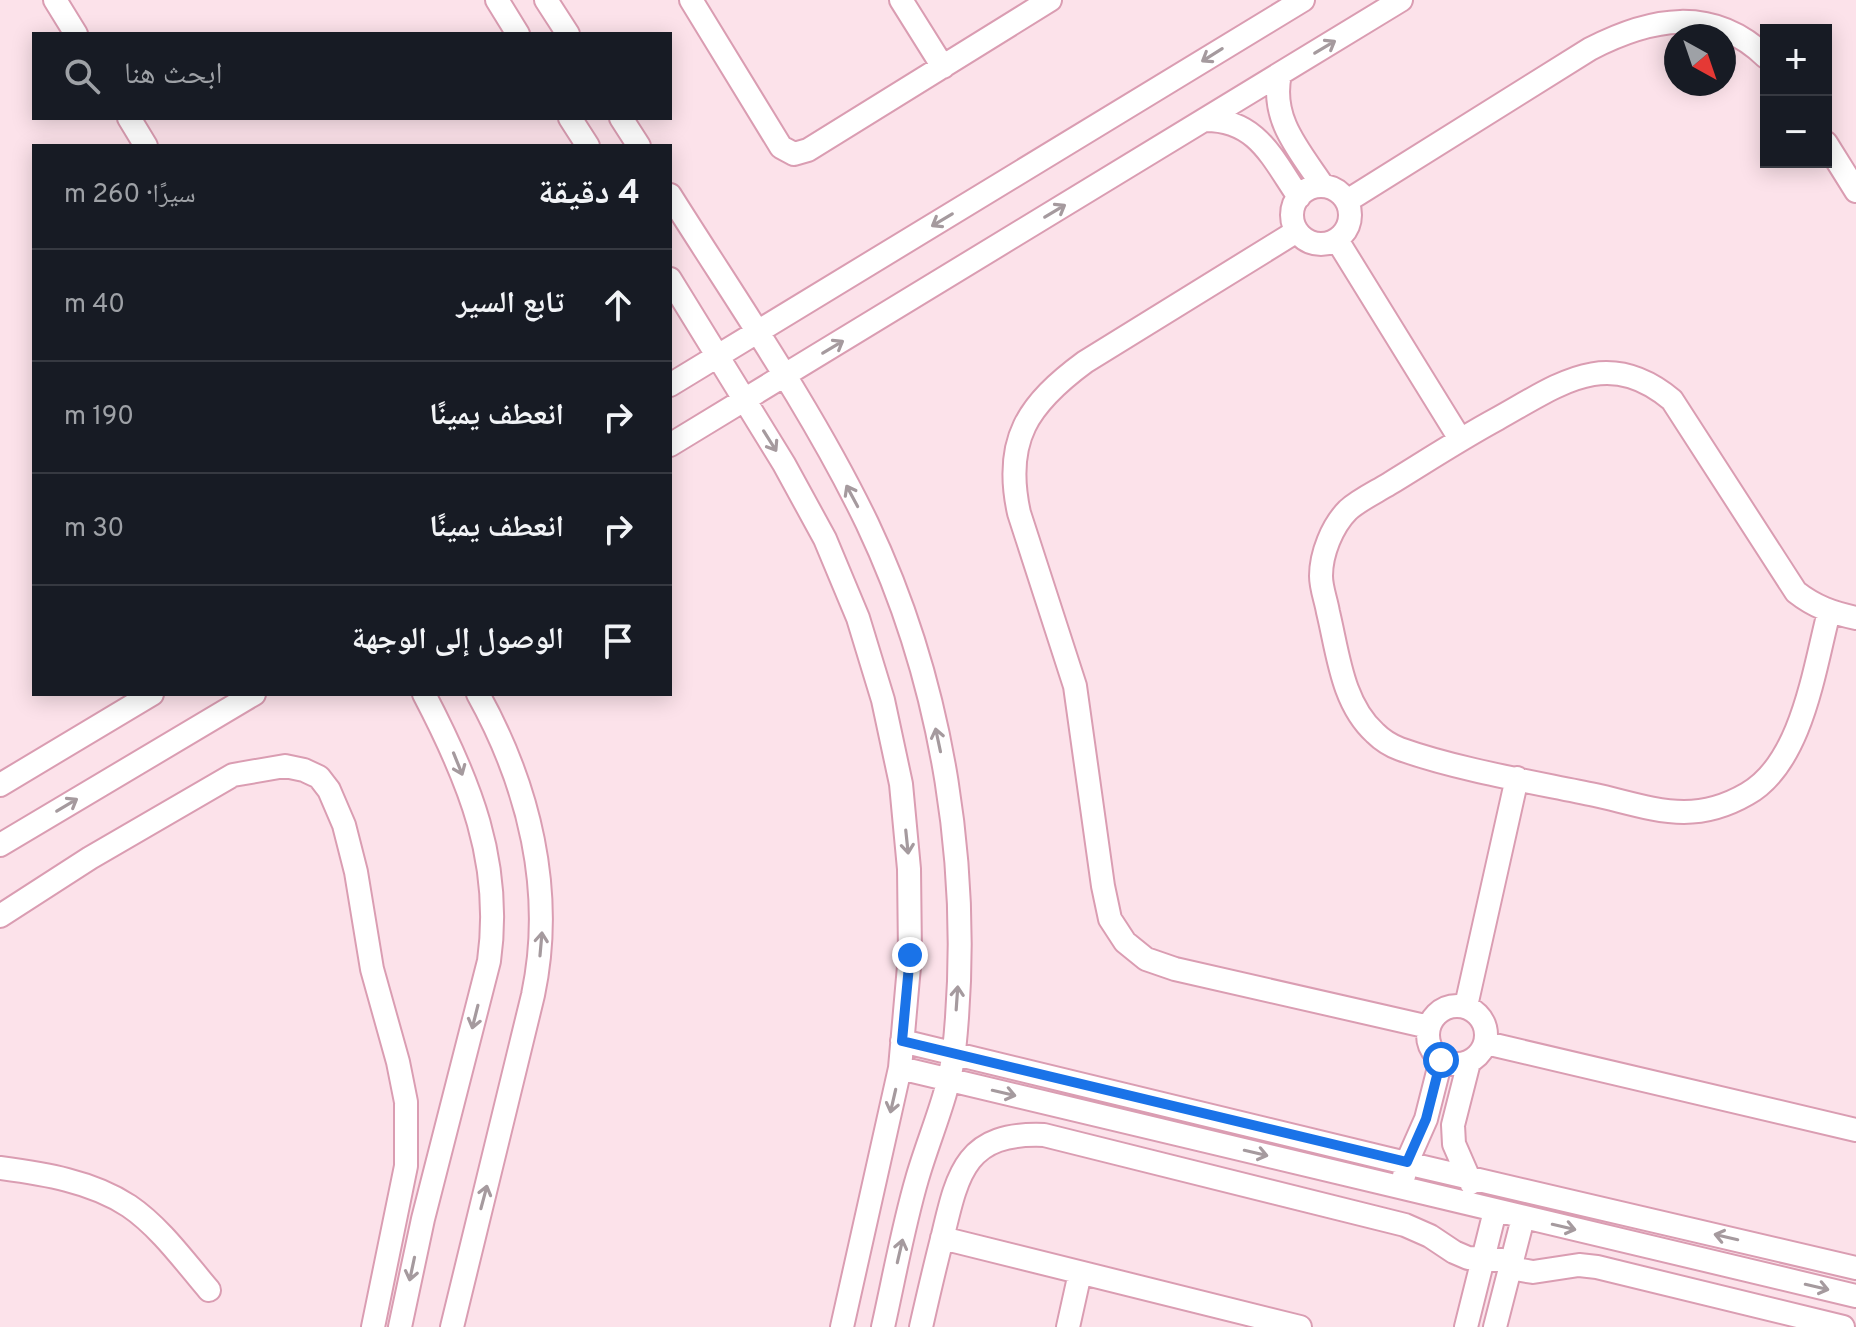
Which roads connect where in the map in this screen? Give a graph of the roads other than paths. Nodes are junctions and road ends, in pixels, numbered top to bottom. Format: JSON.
{"nodes":[{"id":1,"x":55,"y":0,"type":"edge"},
{"id":2,"x":497,"y":0,"type":"edge"},
{"id":3,"x":546,"y":0,"type":"edge"},
{"id":4,"x":691,"y":0,"type":"edge"},
{"id":5,"x":901,"y":0,"type":"edge"},
{"id":6,"x":1050,"y":0,"type":"edge"},
{"id":7,"x":1303,"y":0,"type":"edge"},
{"id":8,"x":1401,"y":0,"type":"edge"},
{"id":9,"x":75,"y":32,"type":"edge"},
{"id":10,"x":517,"y":32,"type":"edge"},
{"id":11,"x":567,"y":32,"type":"edge"},
{"id":12,"x":1760,"y":51,"type":"edge"},
{"id":13,"x":943,"y":67,"type":"junction"},
{"id":14,"x":1280,"y":74,"type":"junction"},
{"id":15,"x":130,"y":120,"type":"edge"},
{"id":16,"x":571,"y":120,"type":"edge"},
{"id":17,"x":622,"y":120,"type":"edge"},
{"id":18,"x":1204,"y":120,"type":"junction"},
{"id":19,"x":1284,"y":127,"type":"junction"},
{"id":20,"x":1261,"y":142,"type":"junction"},
{"id":21,"x":145,"y":144,"type":"edge"},
{"id":22,"x":587,"y":144,"type":"edge"},
{"id":23,"x":638,"y":144,"type":"edge"},
{"id":24,"x":1832,"y":153,"type":"edge"},
{"id":25,"x":1323,"y":186,"type":"junction"},
{"id":26,"x":1856,"y":191,"type":"edge"},
{"id":27,"x":1299,"y":197,"type":"junction"},
{"id":28,"x":672,"y":198,"type":"edge"},
{"id":29,"x":1347,"y":201,"type":"junction"},
{"id":30,"x":1297,"y":231,"type":"junction"},
{"id":31,"x":1337,"y":240,"type":"junction"},
{"id":32,"x":672,"y":282,"type":"edge"},
{"id":33,"x":757,"y":332,"type":"junction"},
{"id":34,"x":717,"y":356,"type":"junction"},
{"id":35,"x":785,"y":376,"type":"junction"},
{"id":36,"x":672,"y":384,"type":"edge"},
{"id":37,"x":744,"y":400,"type":"junction"},
{"id":38,"x":1460,"y":439,"type":"junction"},
{"id":39,"x":672,"y":444,"type":"edge"},
{"id":40,"x":1829,"y":612,"type":"junction"},
{"id":41,"x":1856,"y":618,"type":"edge"},
{"id":42,"x":149,"y":696,"type":"edge"},
{"id":43,"x":251,"y":696,"type":"edge"},
{"id":44,"x":425,"y":696,"type":"edge"},
{"id":45,"x":479,"y":696,"type":"edge"},
{"id":46,"x":1517,"y":778,"type":"junction"},
{"id":47,"x":0,"y":785,"type":"edge"},
{"id":48,"x":0,"y":845,"type":"edge"},
{"id":49,"x":0,"y":916,"type":"edge"},
{"id":50,"x":1466,"y":1006,"type":"junction"},
{"id":51,"x":1429,"y":1027,"type":"junction"},
{"id":52,"x":902,"y":1041,"type":"junction"},
{"id":53,"x":1486,"y":1043,"type":"junction"},
{"id":54,"x":954,"y":1053,"type":"junction"},
{"id":55,"x":1441,"y":1060,"type":"junction"},
{"id":56,"x":1469,"y":1062,"type":"junction"},
{"id":57,"x":900,"y":1068,"type":"junction"},
{"id":58,"x":948,"y":1080,"type":"junction"},
{"id":59,"x":1426,"y":1119,"type":"junction"},
{"id":60,"x":1453,"y":1125,"type":"junction"},
{"id":61,"x":1856,"y":1130,"type":"edge"},
{"id":62,"x":1407,"y":1162,"type":"junction"},
{"id":63,"x":0,"y":1168,"type":"edge"},
{"id":64,"x":1470,"y":1178,"type":"junction"},
{"id":65,"x":1408,"y":1190,"type":"junction"},
{"id":66,"x":1457,"y":1202,"type":"junction"},
{"id":67,"x":1495,"y":1211,"type":"junction"},
{"id":68,"x":1523,"y":1218,"type":"junction"},
{"id":69,"x":942,"y":1238,"type":"junction"},
{"id":70,"x":1483,"y":1259,"type":"junction"},
{"id":71,"x":1511,"y":1264,"type":"junction"},
{"id":72,"x":1856,"y":1268,"type":"edge"},
{"id":73,"x":1080,"y":1273,"type":"junction"},
{"id":74,"x":209,"y":1290,"type":"dead end"},
{"id":75,"x":1476,"y":1290,"type":"junction"},
{"id":76,"x":1856,"y":1296,"type":"edge"},
{"id":77,"x":1503,"y":1297,"type":"junction"},
{"id":78,"x":1286,"y":1325,"type":"edge"},
{"id":79,"x":373,"y":1327,"type":"edge"},
{"id":80,"x":400,"y":1327,"type":"edge"},
{"id":81,"x":452,"y":1327,"type":"edge"},
{"id":82,"x":842,"y":1327,"type":"edge"},
{"id":83,"x":883,"y":1327,"type":"edge"},
{"id":84,"x":921,"y":1327,"type":"edge"},
{"id":85,"x":1068,"y":1327,"type":"edge"},
{"id":86,"x":1466,"y":1327,"type":"edge"},
{"id":87,"x":1495,"y":1327,"type":"edge"},
{"id":88,"x":1843,"y":1327,"type":"edge"}],
"edges":[{"from":1,"to":9,"type":"street"},
{"from":2,"to":10,"type":"street"},
{"from":3,"to":11,"type":"street"},
{"from":4,"to":13,"type":"street"},
{"from":5,"to":13,"type":"street"},
{"from":6,"to":13,"type":"street"},
{"from":7,"to":33,"type":"street","one_way":true},
{"from":14,"to":8,"type":"street","one_way":true},
{"from":12,"to":29,"type":"street"},
{"from":14,"to":18,"type":"street"},
{"from":14,"to":19,"type":"street"},
{"from":15,"to":21,"type":"street"},
{"from":16,"to":22,"type":"street"},
{"from":17,"to":23,"type":"street"},
{"from":18,"to":20,"type":"street"},
{"from":35,"to":18,"type":"street","one_way":true},
{"from":19,"to":20,"type":"street"},
{"from":19,"to":25,"type":"street"},
{"from":20,"to":27,"type":"street"},
{"from":24,"to":26,"type":"street"},
{"from":25,"to":27,"type":"street"},
{"from":25,"to":29,"type":"street"},
{"from":27,"to":30,"type":"street"},
{"from":28,"to":33,"type":"street"},
{"from":29,"to":31,"type":"street"},
{"from":30,"to":31,"type":"street"},
{"from":30,"to":51,"type":"street"},
{"from":31,"to":38,"type":"street"},
{"from":32,"to":34,"type":"street"},
{"from":33,"to":34,"type":"street"},
{"from":33,"to":35,"type":"street"},
{"from":34,"to":36,"type":"street"},
{"from":34,"to":37,"type":"street"},
{"from":35,"to":37,"type":"street"},
{"from":54,"to":35,"type":"street","one_way":true},
{"from":37,"to":39,"type":"street"},
{"from":37,"to":52,"type":"street","one_way":true},
{"from":38,"to":40,"type":"street"},
{"from":38,"to":46,"type":"street"},
{"from":40,"to":41,"type":"street"},
{"from":40,"to":46,"type":"street"},
{"from":42,"to":47,"type":"street"},
{"from":48,"to":43,"type":"street","one_way":true},
{"from":44,"to":80,"type":"street","one_way":true},
{"from":81,"to":45,"type":"street","one_way":true},
{"from":46,"to":50,"type":"street"},
{"from":49,"to":79,"type":"street"},
{"from":50,"to":51,"type":"street"},
{"from":50,"to":53,"type":"street"},
{"from":51,"to":55,"type":"street"},
{"from":52,"to":54,"type":"street"},
{"from":52,"to":57,"type":"street"},
{"from":53,"to":56,"type":"street"},
{"from":53,"to":61,"type":"street"},
{"from":54,"to":58,"type":"street"},
{"from":54,"to":62,"type":"street"},
{"from":55,"to":56,"type":"street"},
{"from":55,"to":59,"type":"street"},
{"from":56,"to":60,"type":"street"},
{"from":57,"to":58,"type":"street"},
{"from":57,"to":82,"type":"street","one_way":true},
{"from":58,"to":65,"type":"street","one_way":true},
{"from":83,"to":58,"type":"street","one_way":true},
{"from":59,"to":60,"type":"street"},
{"from":59,"to":62,"type":"street"},
{"from":60,"to":64,"type":"street"},
{"from":62,"to":64,"type":"street"},
{"from":62,"to":65,"type":"street"},
{"from":63,"to":74,"type":"street"},
{"from":64,"to":66,"type":"street"},
{"from":72,"to":64,"type":"street","one_way":true},
{"from":65,"to":66,"type":"street"},
{"from":66,"to":67,"type":"street"},
{"from":67,"to":68,"type":"street"},
{"from":67,"to":70,"type":"street"},
{"from":68,"to":71,"type":"street"},
{"from":68,"to":76,"type":"street","one_way":true},
{"from":69,"to":70,"type":"street"},
{"from":69,"to":73,"type":"street"},
{"from":69,"to":84,"type":"street"},
{"from":70,"to":71,"type":"street"},
{"from":70,"to":75,"type":"street"},
{"from":71,"to":77,"type":"street"},
{"from":71,"to":88,"type":"street"},
{"from":73,"to":78,"type":"street"},
{"from":73,"to":85,"type":"street"},
{"from":75,"to":77,"type":"street"},
{"from":75,"to":86,"type":"street"},
{"from":77,"to":87,"type":"street"}]}
